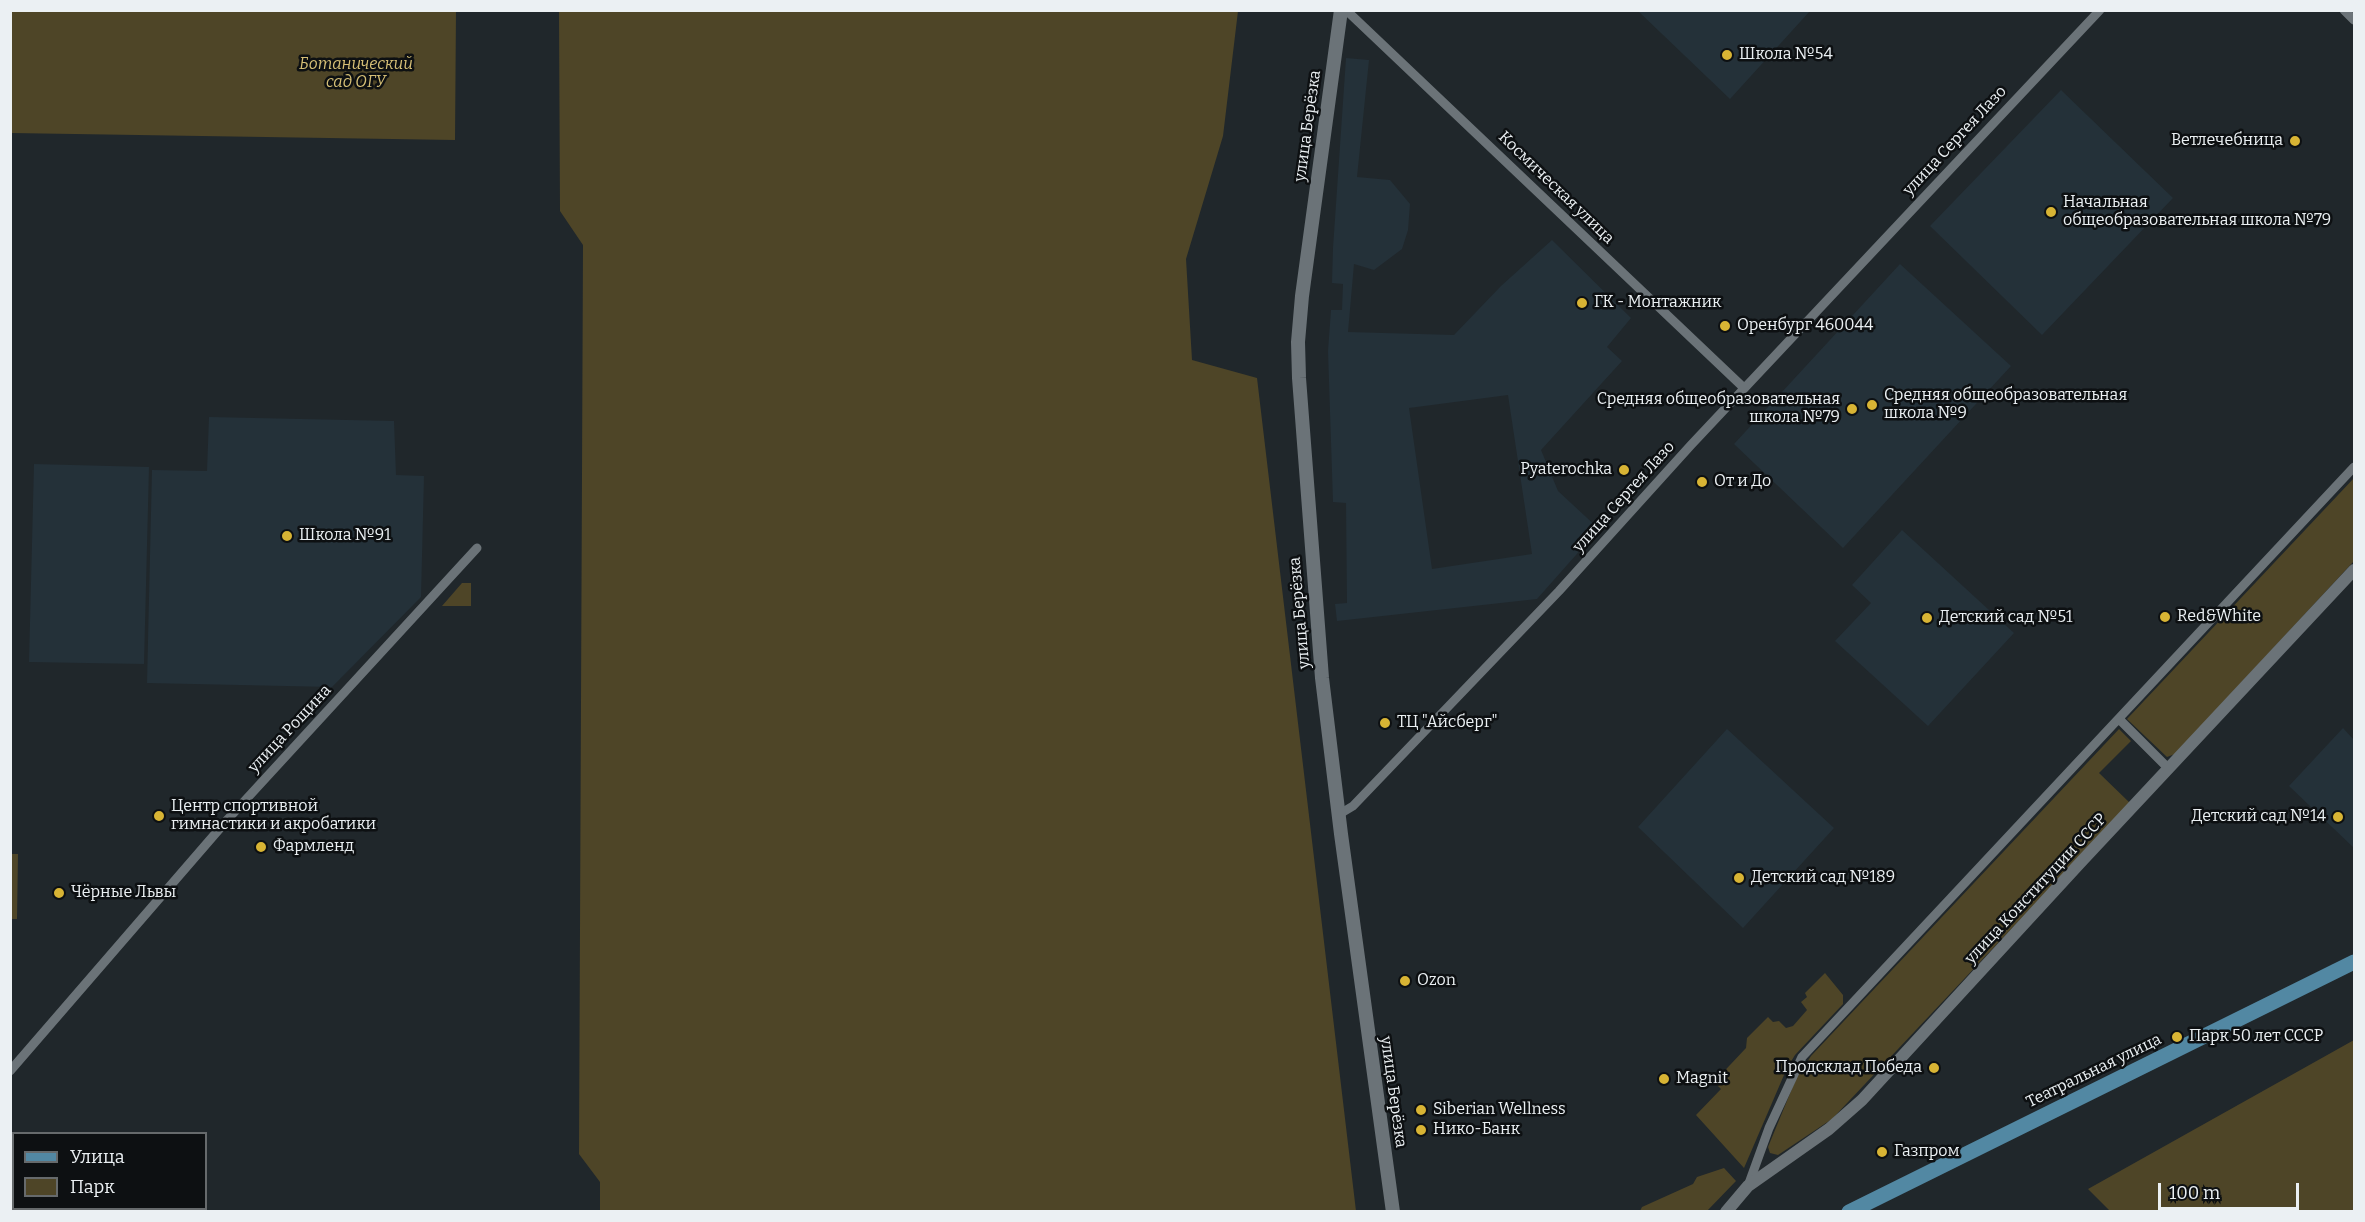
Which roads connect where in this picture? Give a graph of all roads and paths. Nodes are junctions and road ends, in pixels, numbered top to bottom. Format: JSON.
{"nodes":[{"id":1,"x":1341,"y":10,"type":"edge"},
{"id":2,"x":1346,"y":10,"type":"edge"},
{"id":3,"x":2100,"y":10,"type":"edge"},
{"id":4,"x":2344,"y":10,"type":"edge"},
{"id":5,"x":2355,"y":20,"type":"edge"},
{"id":6,"x":1744,"y":388,"type":"junction"},
{"id":7,"x":2355,"y":467,"type":"edge"},
{"id":8,"x":477,"y":548,"type":"dead end"},
{"id":9,"x":2355,"y":570,"type":"edge"},
{"id":10,"x":2119,"y":719,"type":"junction"},
{"id":11,"x":2169,"y":769,"type":"junction"},
{"id":12,"x":1338,"y":814,"type":"junction"},
{"id":13,"x":2355,"y":962,"type":"edge"},
{"id":14,"x":10,"y":1071,"type":"edge"},
{"id":15,"x":1748,"y":1186,"type":"junction"},
{"id":16,"x":1393,"y":1212,"type":"edge"},
{"id":17,"x":1726,"y":1212,"type":"edge"},
{"id":18,"x":1849,"y":1212,"type":"edge"}],
"edges":[{"from":1,"to":12,"type":"main road","name":"улица Берёзка"},
{"from":2,"to":6,"type":"street","name":"Космическая улица"},
{"from":3,"to":6,"type":"street","name":"улица Сергея Лазо"},
{"from":4,"to":5,"type":"street"},
{"from":6,"to":12,"type":"street","name":"улица Сергея Лазо"},
{"from":7,"to":10,"type":"street"},
{"from":8,"to":14,"type":"street","name":"улица Рощина"},
{"from":9,"to":11,"type":"street","name":"улица Конституции СССР"},
{"from":10,"to":11,"type":"street"},
{"from":10,"to":15,"type":"street"},
{"from":11,"to":15,"type":"street","name":"улица Конституции СССР"},
{"from":12,"to":16,"type":"main road","name":"улица Берёзка"},
{"from":13,"to":18,"type":"main road","name":"Театральная улица"},
{"from":15,"to":17,"type":"street","name":"улица Конституции СССР"}]}
